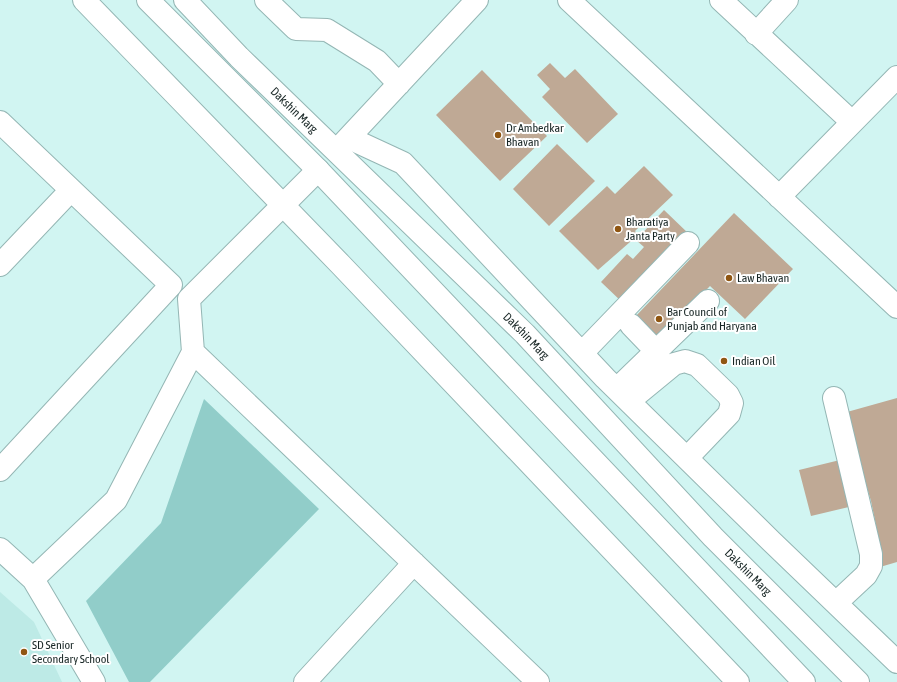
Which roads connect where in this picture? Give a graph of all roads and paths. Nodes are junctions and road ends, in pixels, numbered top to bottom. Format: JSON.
{"nodes":[{"id":1,"x":84,"y":0,"type":"edge"},
{"id":2,"x":148,"y":0,"type":"edge"},
{"id":3,"x":185,"y":0,"type":"edge"},
{"id":4,"x":266,"y":0,"type":"edge"},
{"id":5,"x":478,"y":0,"type":"edge"},
{"id":6,"x":570,"y":0,"type":"edge"},
{"id":7,"x":721,"y":0,"type":"edge"},
{"id":8,"x":788,"y":0,"type":"edge"},
{"id":9,"x":756,"y":34,"type":"junction"},
{"id":10,"x":897,"y":77,"type":"edge"},
{"id":11,"x":399,"y":84,"type":"junction"},
{"id":12,"x":0,"y":122,"type":"edge"},
{"id":13,"x":852,"y":122,"type":"junction"},
{"id":14,"x":342,"y":145,"type":"junction"},
{"id":15,"x":318,"y":170,"type":"junction"},
{"id":16,"x":71,"y":190,"type":"junction"},
{"id":17,"x":779,"y":197,"type":"junction"},
{"id":18,"x":283,"y":205,"type":"junction"},
{"id":19,"x":688,"y":244,"type":"dead end"},
{"id":20,"x":0,"y":265,"type":"edge"},
{"id":21,"x":171,"y":285,"type":"junction"},
{"id":22,"x":189,"y":299,"type":"junction"},
{"id":23,"x":708,"y":301,"type":"dead end"},
{"id":24,"x":897,"y":307,"type":"edge"},
{"id":25,"x":631,"y":325,"type":"dead end"},
{"id":26,"x":656,"y":351,"type":"junction"},
{"id":27,"x":193,"y":352,"type":"junction"},
{"id":28,"x":582,"y":353,"type":"junction"},
{"id":29,"x":623,"y":395,"type":"junction"},
{"id":30,"x":834,"y":398,"type":"dead end"},
{"id":31,"x":687,"y":458,"type":"junction"},
{"id":32,"x":0,"y":470,"type":"edge"},
{"id":33,"x":0,"y":549,"type":"edge"},
{"id":34,"x":414,"y":563,"type":"junction"},
{"id":35,"x":33,"y":579,"type":"junction"},
{"id":36,"x":836,"y":603,"type":"junction"},
{"id":37,"x":897,"y":662,"type":"edge"},
{"id":38,"x":94,"y":682,"type":"edge"},
{"id":39,"x":305,"y":682,"type":"edge"},
{"id":40,"x":538,"y":682,"type":"edge"},
{"id":41,"x":738,"y":682,"type":"edge"},
{"id":42,"x":804,"y":682,"type":"edge"},
{"id":43,"x":858,"y":682,"type":"edge"}],
"edges":[{"from":1,"to":18,"type":"street"},
{"from":2,"to":15,"type":"street","name":"Dakshin Marg"},
{"from":3,"to":14,"type":"street","name":"Dakshin Marg"},
{"from":4,"to":11,"type":"street"},
{"from":5,"to":11,"type":"street"},
{"from":6,"to":17,"type":"street"},
{"from":7,"to":9,"type":"street"},
{"from":8,"to":9,"type":"street"},
{"from":9,"to":13,"type":"street"},
{"from":10,"to":13,"type":"street"},
{"from":11,"to":14,"type":"street"},
{"from":12,"to":16,"type":"street"},
{"from":13,"to":17,"type":"street"},
{"from":14,"to":28,"type":"street"},
{"from":14,"to":43,"type":"street","name":"Dakshin Marg"},
{"from":15,"to":18,"type":"street"},
{"from":15,"to":42,"type":"street","name":"Dakshin Marg"},
{"from":16,"to":20,"type":"street"},
{"from":16,"to":21,"type":"street"},
{"from":17,"to":24,"type":"street"},
{"from":18,"to":22,"type":"street"},
{"from":18,"to":41,"type":"street"},
{"from":19,"to":28,"type":"street"},
{"from":21,"to":22,"type":"street"},
{"from":21,"to":32,"type":"street"},
{"from":22,"to":27,"type":"street"},
{"from":23,"to":26,"type":"street"},
{"from":25,"to":26,"type":"street"},
{"from":26,"to":29,"type":"street"},
{"from":27,"to":34,"type":"street"},
{"from":27,"to":35,"type":"street"},
{"from":28,"to":29,"type":"street"},
{"from":29,"to":31,"type":"street"},
{"from":29,"to":31,"type":"street"},
{"from":30,"to":36,"type":"street"},
{"from":31,"to":36,"type":"street"},
{"from":33,"to":35,"type":"street"},
{"from":34,"to":39,"type":"street"},
{"from":34,"to":40,"type":"street"},
{"from":35,"to":38,"type":"street"},
{"from":36,"to":37,"type":"street"}]}
